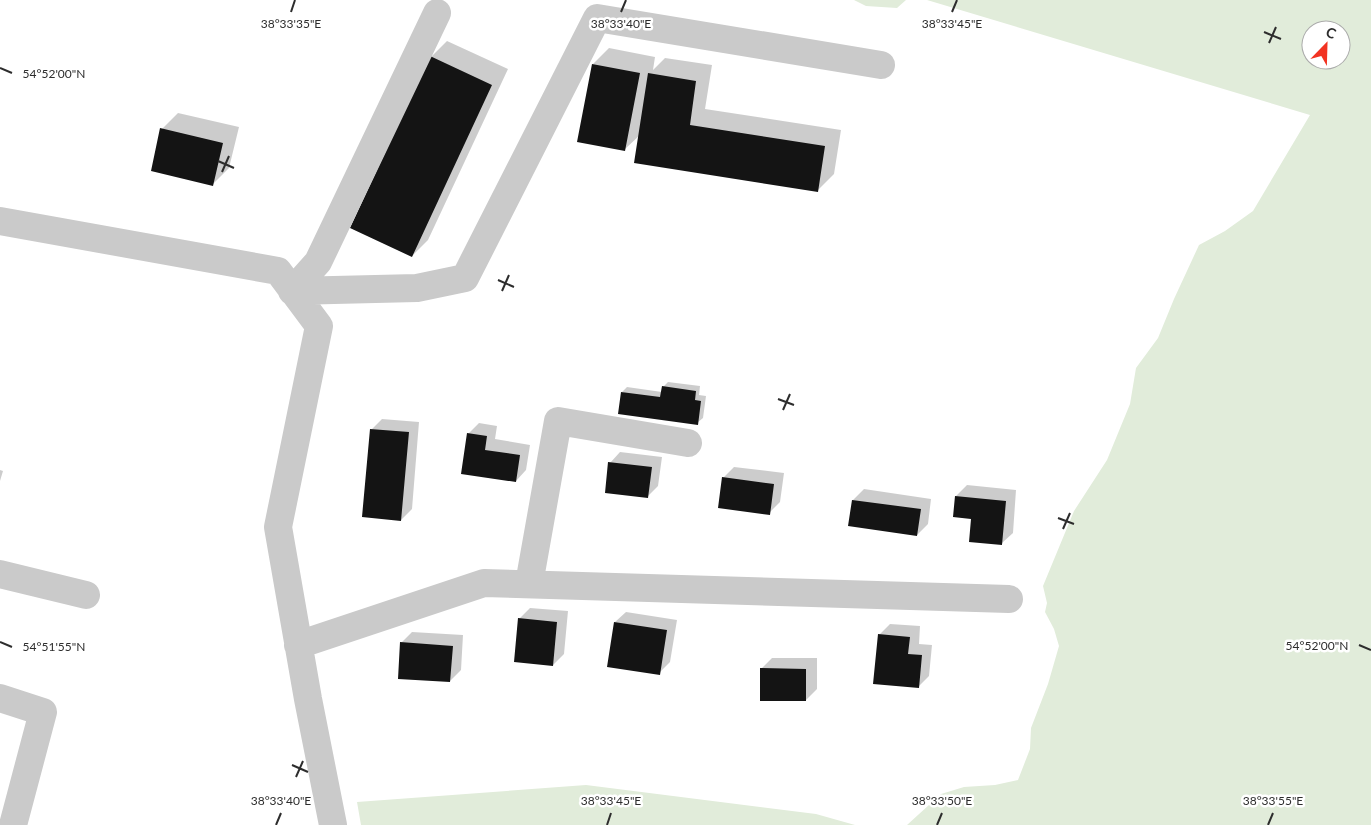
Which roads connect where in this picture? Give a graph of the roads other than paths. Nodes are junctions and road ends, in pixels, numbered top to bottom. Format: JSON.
{"nodes":[{"id":1,"x":437,"y":14,"type":"dead end"},
{"id":2,"x":881,"y":65,"type":"dead end"},
{"id":3,"x":0,"y":221,"type":"edge"},
{"id":4,"x":292,"y":291,"type":"junction"},
{"id":5,"x":688,"y":443,"type":"dead end"},
{"id":6,"x":0,"y":574,"type":"edge"},
{"id":7,"x":529,"y":584,"type":"junction"},
{"id":8,"x":86,"y":595,"type":"dead end"},
{"id":9,"x":1009,"y":599,"type":"dead end"},
{"id":10,"x":298,"y":645,"type":"junction"},
{"id":11,"x":0,"y":698,"type":"edge"},
{"id":12,"x":13,"y":825,"type":"edge"},
{"id":13,"x":333,"y":825,"type":"edge"}],
"edges":[{"from":1,"to":4,"type":"street"},
{"from":2,"to":4,"type":"street"},
{"from":3,"to":4,"type":"street"},
{"from":4,"to":10,"type":"street"},
{"from":5,"to":7,"type":"street"},
{"from":6,"to":8,"type":"street"},
{"from":7,"to":9,"type":"street"},
{"from":7,"to":10,"type":"street"},
{"from":10,"to":13,"type":"street"},
{"from":11,"to":12,"type":"street"}]}
